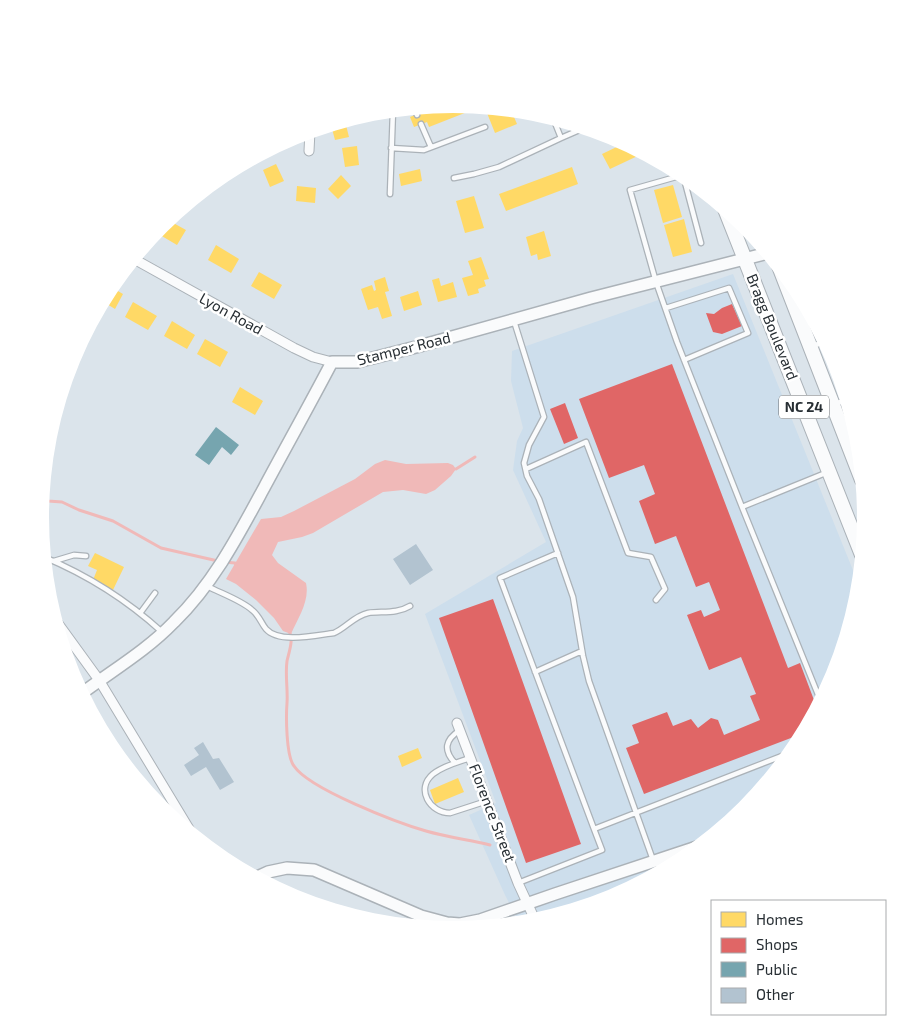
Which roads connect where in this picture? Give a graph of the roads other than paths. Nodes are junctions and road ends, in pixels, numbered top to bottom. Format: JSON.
{"nodes":[{"id":1,"x":393,"y":118,"type":"edge"},
{"id":2,"x":421,"y":124,"type":"dead end"},
{"id":3,"x":485,"y":127,"type":"dead end"},
{"id":4,"x":556,"y":127,"type":"edge"},
{"id":5,"x":574,"y":132,"type":"edge"},
{"id":6,"x":561,"y":138,"type":"junction"},
{"id":7,"x":310,"y":140,"type":"edge"},
{"id":8,"x":431,"y":147,"type":"junction"},
{"id":9,"x":391,"y":148,"type":"junction"},
{"id":10,"x":309,"y":151,"type":"dead end"},
{"id":11,"x":454,"y":178,"type":"dead end"},
{"id":12,"x":673,"y":178,"type":"edge"},
{"id":13,"x":686,"y":187,"type":"edge"},
{"id":14,"x":390,"y":194,"type":"dead end"},
{"id":15,"x":732,"y":226,"type":"edge"},
{"id":16,"x":701,"y":243,"type":"dead end"},
{"id":17,"x":760,"y":255,"type":"edge"},
{"id":18,"x":745,"y":259,"type":"junction"},
{"id":19,"x":140,"y":262,"type":"edge"},
{"id":20,"x":656,"y":282,"type":"junction"},
{"id":21,"x":788,"y":292,"type":"edge"},
{"id":22,"x":666,"y":308,"type":"junction"},
{"id":23,"x":513,"y":320,"type":"junction"},
{"id":24,"x":818,"y":344,"type":"edge"},
{"id":25,"x":810,"y":347,"type":"junction"},
{"id":26,"x":684,"y":360,"type":"junction"},
{"id":27,"x":332,"y":362,"type":"junction"},
{"id":28,"x":840,"y":402,"type":"edge"},
{"id":29,"x":833,"y":405,"type":"junction"},
{"id":30,"x":845,"y":423,"type":"edge"},
{"id":31,"x":526,"y":469,"type":"junction"},
{"id":32,"x":830,"y":472,"type":"junction"},
{"id":33,"x":742,"y":507,"type":"junction"},
{"id":34,"x":856,"y":540,"type":"edge"},
{"id":35,"x":558,"y":553,"type":"junction"},
{"id":36,"x":86,"y":556,"type":"dead end"},
{"id":37,"x":54,"y":561,"type":"joint"},
{"id":38,"x":206,"y":586,"type":"junction"},
{"id":39,"x":156,"y":593,"type":"dead end"},
{"id":40,"x":656,"y":600,"type":"dead end"},
{"id":41,"x":410,"y":606,"type":"dead end"},
{"id":42,"x":141,"y":612,"type":"junction"},
{"id":43,"x":163,"y":633,"type":"junction"},
{"id":44,"x":67,"y":636,"type":"edge"},
{"id":45,"x":582,"y":651,"type":"junction"},
{"id":46,"x":535,"y":672,"type":"junction"},
{"id":47,"x":99,"y":680,"type":"junction"},
{"id":48,"x":87,"y":689,"type":"edge"},
{"id":49,"x":817,"y":693,"type":"edge"},
{"id":50,"x":458,"y":727,"type":"joint"},
{"id":51,"x":779,"y":757,"type":"edge"},
{"id":52,"x":470,"y":758,"type":"junction"},
{"id":53,"x":455,"y":763,"type":"junction"},
{"id":54,"x":487,"y":801,"type":"junction"},
{"id":55,"x":636,"y":812,"type":"junction"},
{"id":56,"x":182,"y":817,"type":"edge"},
{"id":57,"x":594,"y":829,"type":"junction"},
{"id":58,"x":680,"y":853,"type":"edge"},
{"id":59,"x":655,"y":861,"type":"junction"},
{"id":60,"x":658,"y":866,"type":"edge"},
{"id":61,"x":263,"y":874,"type":"edge"},
{"id":62,"x":518,"y":883,"type":"junction"},
{"id":63,"x":527,"y":904,"type":"junction"},
{"id":64,"x":532,"y":914,"type":"edge"},
{"id":65,"x":477,"y":921,"type":"edge"},
{"id":66,"x":442,"y":922,"type":"edge"}],
"edges":[{"from":1,"to":9,"type":"lane"},
{"from":2,"to":8,"type":"lane"},
{"from":3,"to":8,"type":"lane"},
{"from":4,"to":6,"type":"lane"},
{"from":5,"to":6,"type":"lane"},
{"from":6,"to":11,"type":"lane"},
{"from":7,"to":10,"type":"street"},
{"from":8,"to":9,"type":"lane"},
{"from":9,"to":14,"type":"lane"},
{"from":12,"to":20,"type":"lane"},
{"from":13,"to":16,"type":"lane"},
{"from":15,"to":18,"type":"main road","name":"Bragg Boulevard","number":"NC 24"},
{"from":17,"to":18,"type":"street","name":"Stamper Road"},
{"from":18,"to":20,"type":"street","name":"Stamper Road"},
{"from":18,"to":32,"type":"main road","name":"Bragg Boulevard","number":"NC 24"},
{"from":19,"to":27,"type":"street","name":"Lyon Road"},
{"from":20,"to":22,"type":"lane"},
{"from":20,"to":23,"type":"street","name":"Stamper Road"},
{"from":21,"to":25,"type":"main road","name":"Bragg Boulevard","number":"NC 24"},
{"from":22,"to":26,"type":"lane"},
{"from":22,"to":26,"type":"lane"},
{"from":23,"to":27,"type":"street","name":"Stamper Road"},
{"from":23,"to":31,"type":"lane"},
{"from":24,"to":25,"type":"lane"},
{"from":25,"to":29,"type":"main road","name":"Bragg Boulevard","number":"NC 24"},
{"from":26,"to":33,"type":"lane"},
{"from":27,"to":38,"type":"street"},
{"from":28,"to":29,"type":"lane"},
{"from":29,"to":30,"type":"main road","name":"Bragg Boulevard","number":"NC 24"},
{"from":31,"to":35,"type":"lane"},
{"from":31,"to":40,"type":"lane"},
{"from":32,"to":33,"type":"lane"},
{"from":32,"to":34,"type":"main road","name":"Bragg Boulevard","number":"NC 24"},
{"from":33,"to":49,"type":"lane"},
{"from":35,"to":45,"type":"lane"},
{"from":35,"to":46,"type":"lane"},
{"from":36,"to":37,"type":"lane"},
{"from":37,"to":42,"type":"lane"},
{"from":38,"to":41,"type":"lane"},
{"from":38,"to":43,"type":"street"},
{"from":39,"to":42,"type":"lane"},
{"from":42,"to":43,"type":"lane"},
{"from":43,"to":47,"type":"street"},
{"from":44,"to":47,"type":"street"},
{"from":45,"to":46,"type":"lane"},
{"from":45,"to":55,"type":"lane"},
{"from":46,"to":57,"type":"lane"},
{"from":47,"to":48,"type":"street"},
{"from":47,"to":56,"type":"street"},
{"from":50,"to":52,"type":"street","name":"Florence Street"},
{"from":50,"to":53,"type":"lane"},
{"from":51,"to":55,"type":"lane"},
{"from":52,"to":53,"type":"lane"},
{"from":52,"to":54,"type":"street","name":"Florence Street"},
{"from":53,"to":54,"type":"lane"},
{"from":54,"to":62,"type":"street","name":"Florence Street"},
{"from":55,"to":57,"type":"lane"},
{"from":55,"to":59,"type":"lane"},
{"from":57,"to":62,"type":"lane"},
{"from":58,"to":59,"type":"street"},
{"from":59,"to":60,"type":"lane"},
{"from":59,"to":63,"type":"street"},
{"from":61,"to":66,"type":"street"},
{"from":62,"to":63,"type":"street","name":"Florence Street"},
{"from":63,"to":64,"type":"street","name":"Florence Street"},
{"from":63,"to":65,"type":"street"}]}
